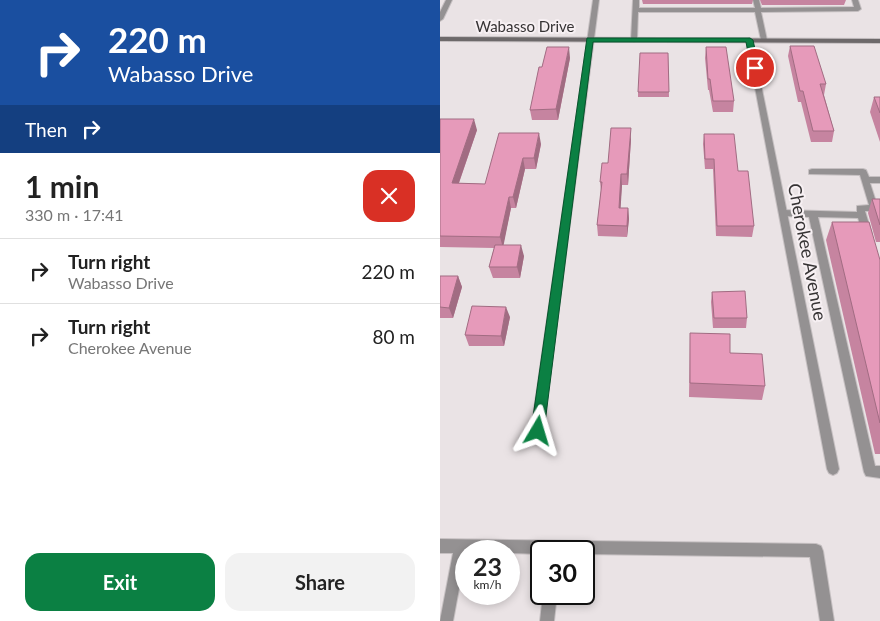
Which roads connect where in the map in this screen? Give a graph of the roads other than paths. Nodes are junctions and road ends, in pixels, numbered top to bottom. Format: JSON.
{"nodes":[{"id":1,"x":449,"y":0,"type":"edge"},
{"id":2,"x":596,"y":0,"type":"edge"},
{"id":3,"x":636,"y":0,"type":"edge"},
{"id":4,"x":756,"y":0,"type":"edge"},
{"id":5,"x":855,"y":0,"type":"edge"},
{"id":6,"x":636,"y":10,"type":"junction"},
{"id":7,"x":758,"y":10,"type":"junction"},
{"id":8,"x":440,"y":19,"type":"edge"},
{"id":9,"x":440,"y":39,"type":"edge"},
{"id":10,"x":590,"y":40,"type":"junction"},
{"id":11,"x":634,"y":40,"type":"junction"},
{"id":12,"x":750,"y":40,"type":"junction"},
{"id":13,"x":764,"y":40,"type":"junction"},
{"id":14,"x":880,"y":41,"type":"edge"},
{"id":15,"x":812,"y":172,"type":"dead end"},
{"id":16,"x":865,"y":180,"type":"junction"},
{"id":17,"x":880,"y":180,"type":"edge"},
{"id":18,"x":877,"y":208,"type":"edge"},
{"id":19,"x":783,"y":214,"type":"junction"},
{"id":20,"x":813,"y":214,"type":"junction"},
{"id":21,"x":862,"y":215,"type":"junction"},
{"id":22,"x":870,"y":242,"type":"edge"},
{"id":23,"x":538,"y":431,"type":"dead end"},
{"id":24,"x":833,"y":469,"type":"dead end"},
{"id":25,"x":880,"y":472,"type":"edge"},
{"id":26,"x":440,"y":546,"type":"edge"},
{"id":27,"x":455,"y":546,"type":"edge"},
{"id":28,"x":595,"y":550,"type":"edge"},
{"id":29,"x":455,"y":576,"type":"edge"},
{"id":30,"x":549,"y":605,"type":"edge"},
{"id":31,"x":446,"y":621,"type":"edge"},
{"id":32,"x":547,"y":621,"type":"edge"},
{"id":33,"x":826,"y":621,"type":"edge"}],
"edges":[{"from":1,"to":8,"type":"street"},
{"from":2,"to":10,"type":"street"},
{"from":3,"to":6,"type":"street"},
{"from":4,"to":7,"type":"street"},
{"from":5,"to":7,"type":"street"},
{"from":6,"to":7,"type":"street"},
{"from":6,"to":11,"type":"street"},
{"from":7,"to":13,"type":"street"},
{"from":9,"to":10,"type":"street","name":"Wabasso Drive"},
{"from":10,"to":11,"type":"street","name":"Wabasso Drive"},
{"from":10,"to":23,"type":"street"},
{"from":11,"to":12,"type":"street","name":"Wabasso Drive"},
{"from":12,"to":13,"type":"street","name":"Wabasso Drive"},
{"from":12,"to":19,"type":"street","name":"Cherokee Avenue"},
{"from":13,"to":14,"type":"street","name":"Wabasso Drive"},
{"from":15,"to":16,"type":"street"},
{"from":16,"to":17,"type":"street"},
{"from":16,"to":18,"type":"street"},
{"from":18,"to":21,"type":"street"},
{"from":19,"to":20,"type":"street"},
{"from":19,"to":24,"type":"street","name":"Cherokee Avenue"},
{"from":20,"to":21,"type":"street"},
{"from":20,"to":25,"type":"street"},
{"from":21,"to":22,"type":"street"},
{"from":26,"to":27,"type":"street"},
{"from":28,"to":33,"type":"street"},
{"from":29,"to":31,"type":"street"},
{"from":30,"to":32,"type":"street"}]}
